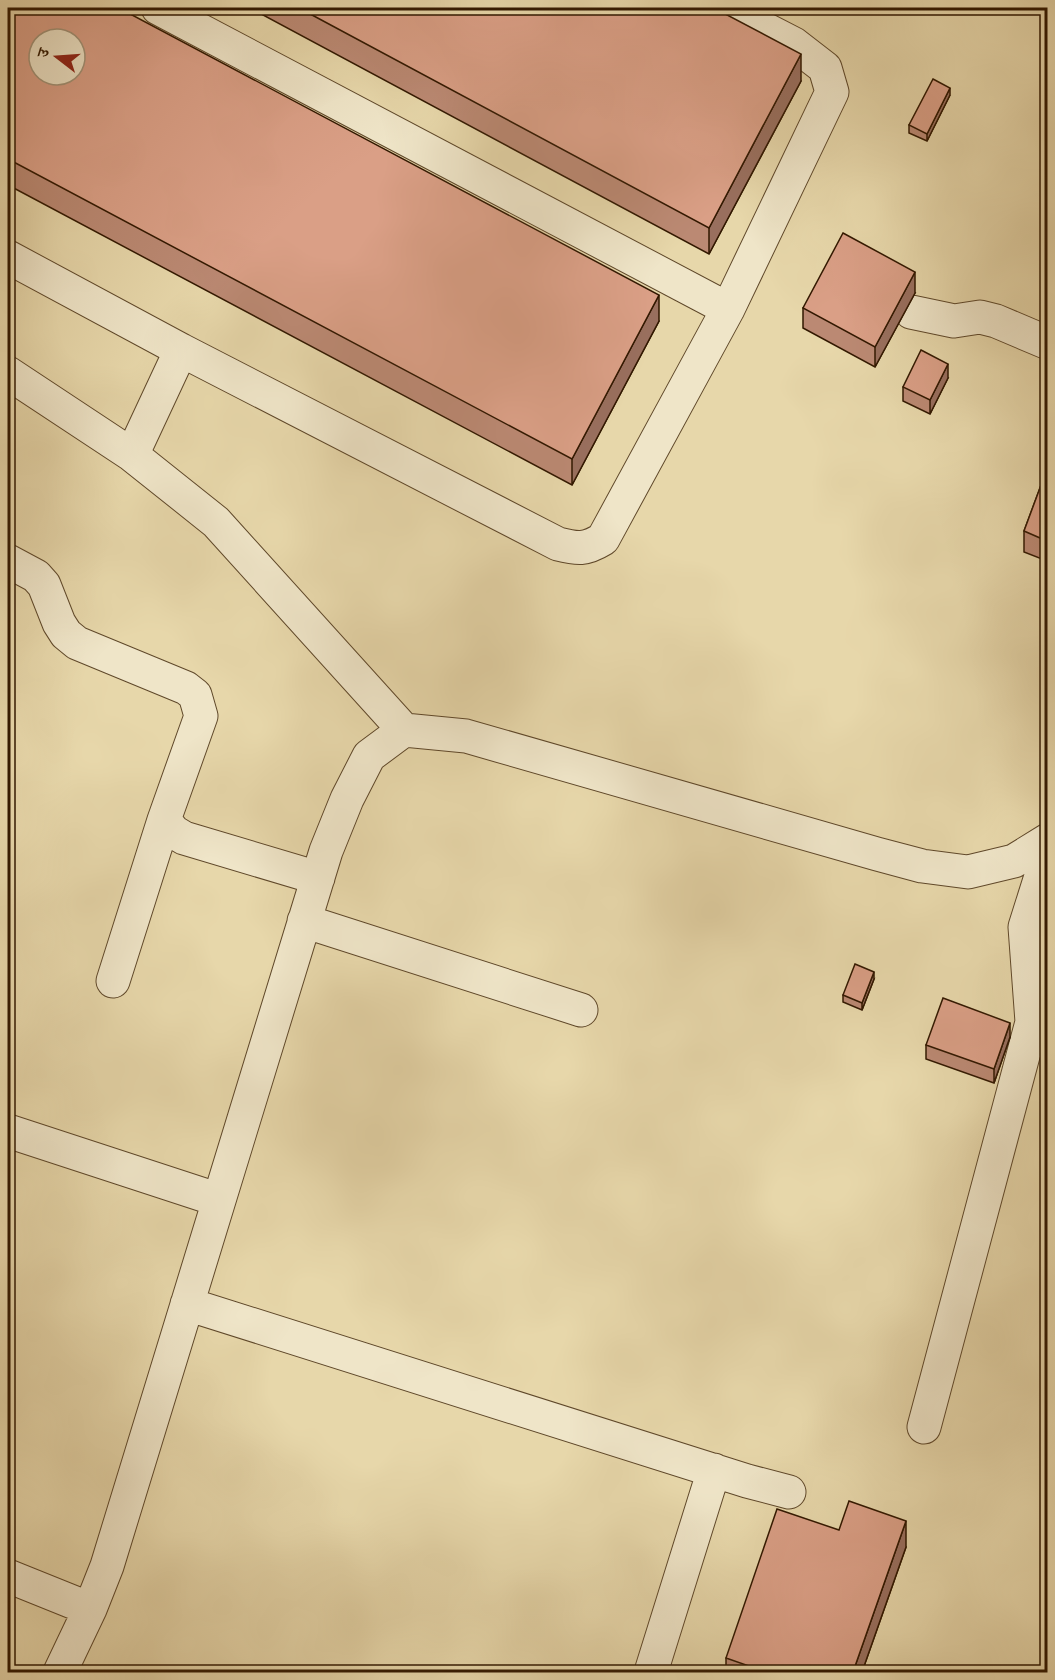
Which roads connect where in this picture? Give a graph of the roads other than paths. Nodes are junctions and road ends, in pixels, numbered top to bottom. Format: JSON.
{"nodes":[{"id":1,"x":158,"y":8,"type":"edge"},
{"id":2,"x":724,"y":8,"type":"edge"},
{"id":3,"x":8,"y":257,"type":"edge"},
{"id":4,"x":728,"y":309,"type":"junction"},
{"id":5,"x":911,"y":312,"type":"dead end"},
{"id":6,"x":1047,"y":343,"type":"edge"},
{"id":7,"x":181,"y":350,"type":"junction"},
{"id":8,"x":8,"y":373,"type":"edge"},
{"id":9,"x":132,"y":455,"type":"junction"},
{"id":10,"x":8,"y":561,"type":"edge"},
{"id":11,"x":404,"y":729,"type":"junction"},
{"id":12,"x":164,"y":820,"type":"junction"},
{"id":13,"x":1047,"y":840,"type":"edge"},
{"id":14,"x":1047,"y":854,"type":"edge"},
{"id":15,"x":318,"y":878,"type":"junction"},
{"id":16,"x":304,"y":921,"type":"junction"},
{"id":17,"x":113,"y":981,"type":"dead end"},
{"id":18,"x":580,"y":1010,"type":"dead end"},
{"id":19,"x":1040,"y":1035,"type":"edge"},
{"id":20,"x":8,"y":1131,"type":"edge"},
{"id":21,"x":219,"y":1200,"type":"junction"},
{"id":22,"x":187,"y":1304,"type":"junction"},
{"id":23,"x":924,"y":1427,"type":"dead end"},
{"id":24,"x":714,"y":1470,"type":"junction"},
{"id":25,"x":789,"y":1492,"type":"dead end"},
{"id":26,"x":8,"y":1576,"type":"edge"},
{"id":27,"x":90,"y":1609,"type":"junction"},
{"id":28,"x":60,"y":1672,"type":"edge"},
{"id":29,"x":651,"y":1672,"type":"edge"}],
"edges":[{"from":1,"to":4,"type":"street"},
{"from":2,"to":4,"type":"street"},
{"from":3,"to":7,"type":"street"},
{"from":4,"to":7,"type":"street"},
{"from":5,"to":6,"type":"street"},
{"from":7,"to":9,"type":"street"},
{"from":8,"to":9,"type":"street"},
{"from":9,"to":11,"type":"street"},
{"from":10,"to":12,"type":"street"},
{"from":11,"to":13,"type":"street"},
{"from":11,"to":15,"type":"street"},
{"from":12,"to":15,"type":"street"},
{"from":12,"to":17,"type":"street"},
{"from":14,"to":19,"type":"street"},
{"from":15,"to":16,"type":"street"},
{"from":16,"to":18,"type":"street"},
{"from":16,"to":21,"type":"street"},
{"from":19,"to":23,"type":"street"},
{"from":20,"to":21,"type":"street"},
{"from":21,"to":22,"type":"street"},
{"from":22,"to":24,"type":"street"},
{"from":22,"to":27,"type":"street"},
{"from":24,"to":25,"type":"street"},
{"from":24,"to":29,"type":"street"},
{"from":26,"to":27,"type":"street"},
{"from":27,"to":28,"type":"street"}]}
